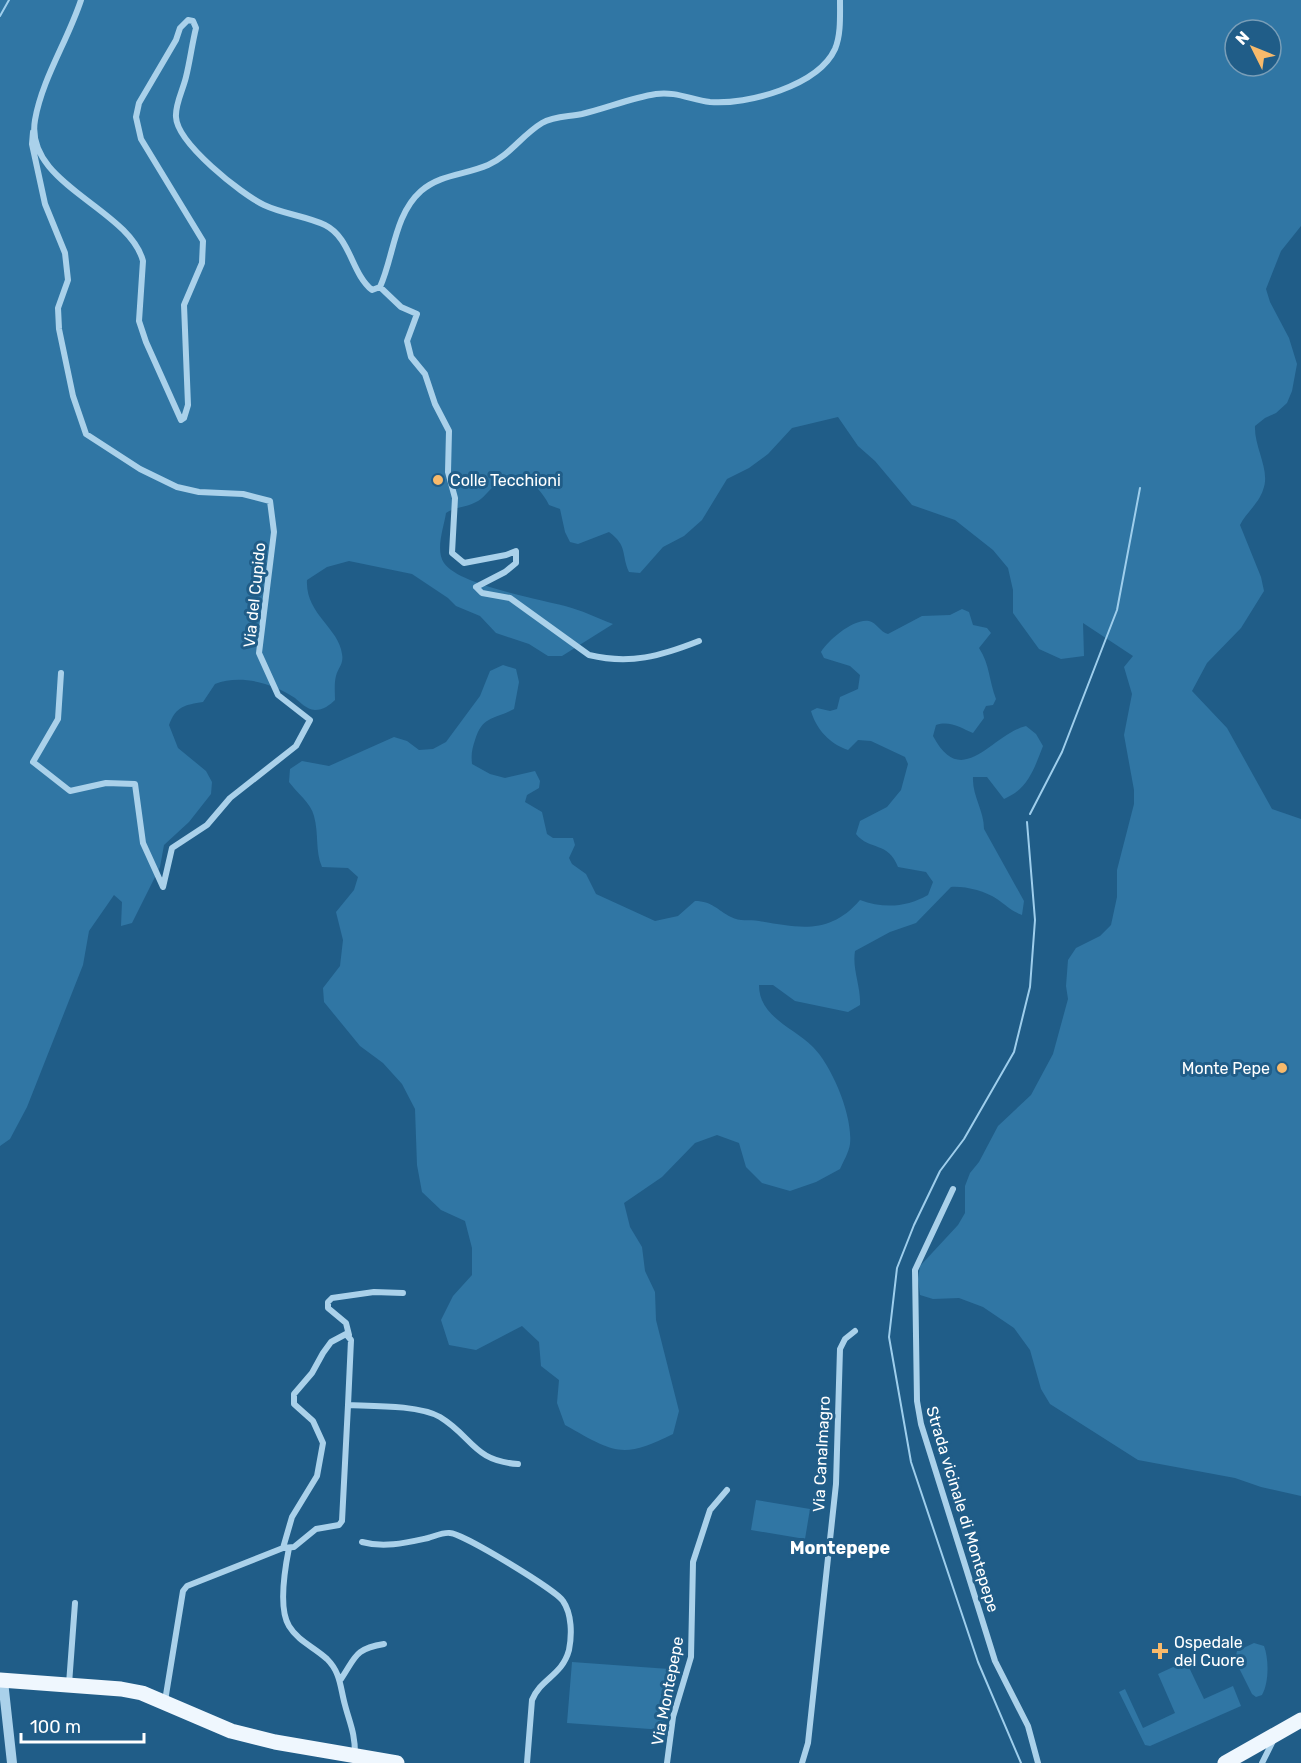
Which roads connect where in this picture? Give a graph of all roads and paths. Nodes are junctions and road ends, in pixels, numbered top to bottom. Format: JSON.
{"nodes":[{"id":1,"x":81,"y":0,"type":"edge"},
{"id":2,"x":840,"y":0,"type":"edge"},
{"id":3,"x":35,"y":122,"type":"junction"},
{"id":4,"x":380,"y":287,"type":"junction"},
{"id":5,"x":699,"y":641,"type":"dead end"},
{"id":6,"x":61,"y":673,"type":"dead end"},
{"id":7,"x":952,"y":1189,"type":"dead end"},
{"id":8,"x":402,"y":1293,"type":"dead end"},
{"id":9,"x":855,"y":1331,"type":"dead end"},
{"id":10,"x":349,"y":1335,"type":"junction"},
{"id":11,"x":348,"y":1405,"type":"junction"},
{"id":12,"x":518,"y":1464,"type":"dead end"},
{"id":13,"x":727,"y":1490,"type":"dead end"},
{"id":14,"x":362,"y":1542,"type":"dead end"},
{"id":15,"x":286,"y":1548,"type":"junction"},
{"id":16,"x":75,"y":1603,"type":"dead end"},
{"id":17,"x":384,"y":1644,"type":"dead end"},
{"id":18,"x":341,"y":1679,"type":"junction"},
{"id":19,"x":1,"y":1681,"type":"edge"},
{"id":20,"x":69,"y":1685,"type":"junction"},
{"id":21,"x":165,"y":1701,"type":"junction"},
{"id":22,"x":1301,"y":1720,"type":"edge"},
{"id":23,"x":1277,"y":1734,"type":"junction"},
{"id":24,"x":355,"y":1754,"type":"junction"},
{"id":25,"x":1234,"y":1761,"type":"edge"},
{"id":26,"x":12,"y":1763,"type":"edge"},
{"id":27,"x":397,"y":1763,"type":"edge"},
{"id":28,"x":527,"y":1763,"type":"edge"},
{"id":29,"x":667,"y":1763,"type":"edge"},
{"id":30,"x":802,"y":1763,"type":"edge"},
{"id":31,"x":1038,"y":1763,"type":"edge"},
{"id":32,"x":1262,"y":1763,"type":"edge"}],
"edges":[{"from":1,"to":3,"type":"street"},
{"from":2,"to":4,"type":"street"},
{"from":3,"to":4,"type":"street"},
{"from":3,"to":6,"type":"street","name":"Via del Cupido"},
{"from":4,"to":5,"type":"street"},
{"from":7,"to":31,"type":"street","name":"Strada vicinale di Montepepe"},
{"from":8,"to":10,"type":"street"},
{"from":9,"to":30,"type":"street","name":"Via Canalmagro"},
{"from":10,"to":11,"type":"street"},
{"from":10,"to":15,"type":"street"},
{"from":11,"to":12,"type":"street"},
{"from":11,"to":15,"type":"street"},
{"from":13,"to":29,"type":"street","name":"Via Montepepe"},
{"from":14,"to":28,"type":"street"},
{"from":15,"to":18,"type":"street"},
{"from":15,"to":21,"type":"street"},
{"from":16,"to":20,"type":"street"},
{"from":17,"to":18,"type":"street"},
{"from":18,"to":24,"type":"street"},
{"from":19,"to":20,"type":"main road"},
{"from":19,"to":26,"type":"street"},
{"from":20,"to":21,"type":"main road"},
{"from":21,"to":24,"type":"main road"},
{"from":22,"to":23,"type":"main road"},
{"from":23,"to":25,"type":"main road"},
{"from":23,"to":32,"type":"street"},
{"from":24,"to":27,"type":"main road"}]}
